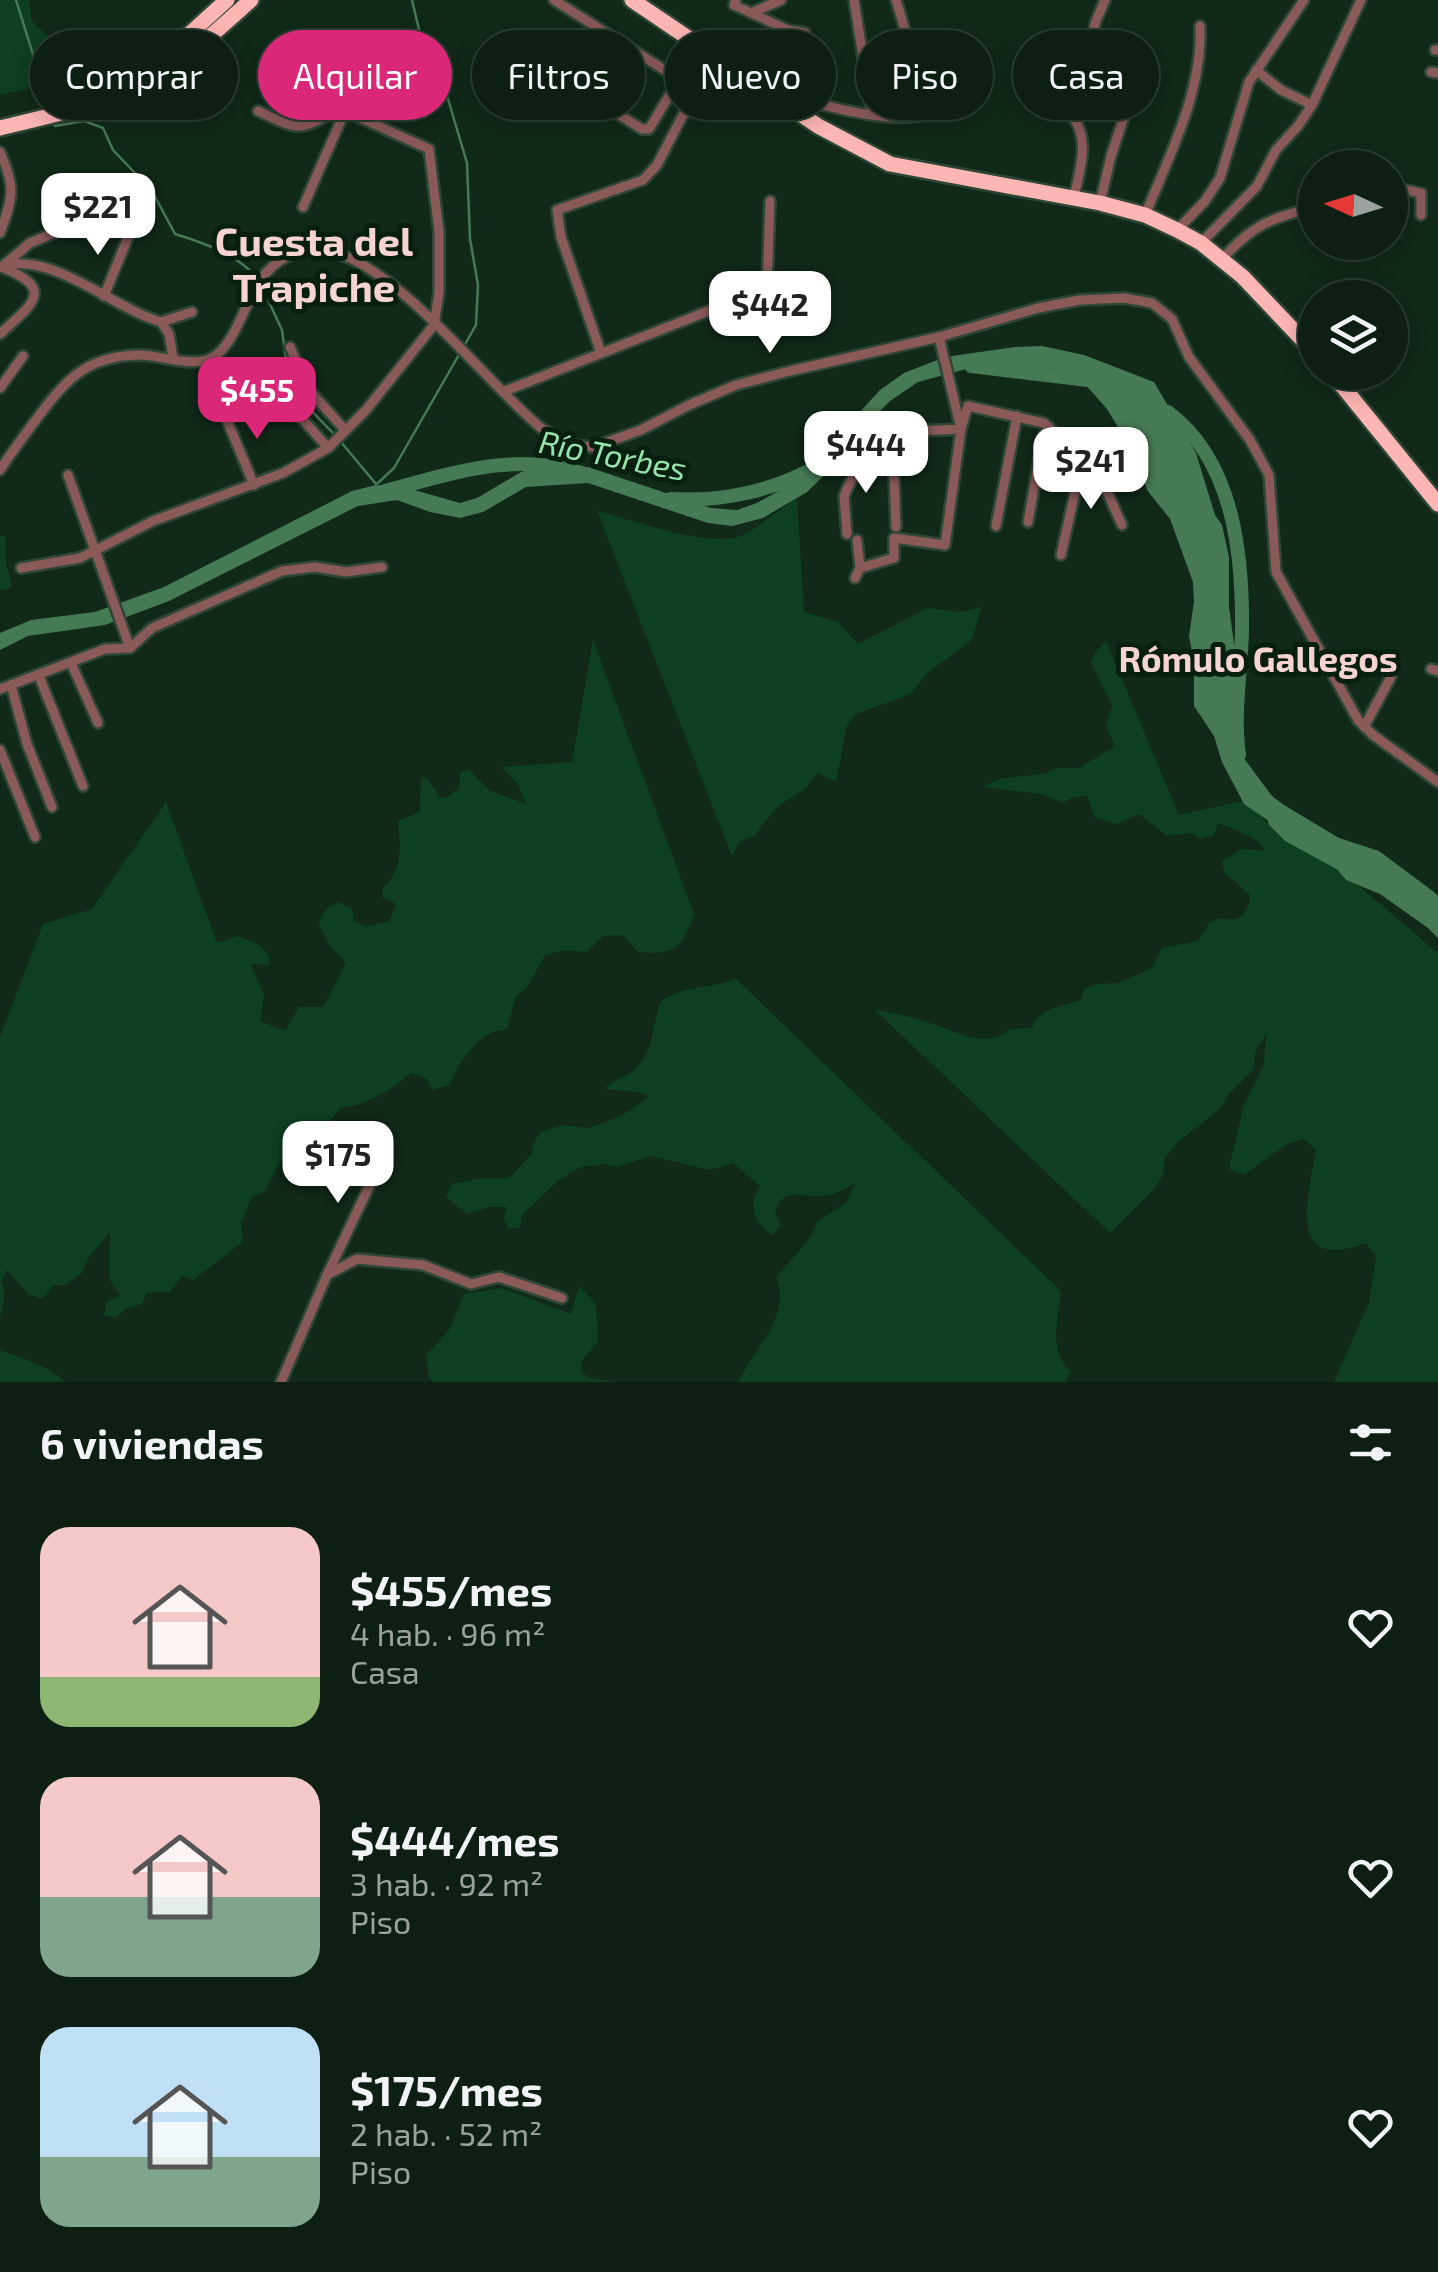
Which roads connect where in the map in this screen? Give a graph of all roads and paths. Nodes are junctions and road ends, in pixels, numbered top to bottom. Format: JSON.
{"nodes":[{"id":1,"x":228,"y":0,"type":"edge"},
{"id":2,"x":251,"y":0,"type":"edge"},
{"id":3,"x":554,"y":0,"type":"edge"},
{"id":4,"x":632,"y":0,"type":"edge"},
{"id":5,"x":736,"y":0,"type":"edge"},
{"id":6,"x":781,"y":0,"type":"edge"},
{"id":7,"x":854,"y":0,"type":"edge"},
{"id":8,"x":896,"y":0,"type":"edge"},
{"id":9,"x":1106,"y":0,"type":"edge"},
{"id":10,"x":1304,"y":0,"type":"edge"},
{"id":11,"x":1361,"y":0,"type":"edge"},
{"id":12,"x":751,"y":13,"type":"junction"},
{"id":13,"x":1200,"y":26,"type":"dead end"},
{"id":14,"x":677,"y":30,"type":"edge"},
{"id":15,"x":788,"y":30,"type":"edge"},
{"id":16,"x":859,"y":30,"type":"edge"},
{"id":17,"x":905,"y":30,"type":"edge"},
{"id":18,"x":665,"y":69,"type":"edge"},
{"id":19,"x":1256,"y":70,"type":"junction"},
{"id":20,"x":665,"y":103,"type":"edge"},
{"id":21,"x":1312,"y":105,"type":"junction"},
{"id":22,"x":0,"y":120,"type":"edge"},
{"id":23,"x":278,"y":120,"type":"edge"},
{"id":24,"x":318,"y":120,"type":"edge"},
{"id":25,"x":341,"y":120,"type":"edge"},
{"id":26,"x":365,"y":120,"type":"edge"},
{"id":27,"x":627,"y":120,"type":"edge"},
{"id":28,"x":680,"y":120,"type":"edge"},
{"id":29,"x":809,"y":120,"type":"edge"},
{"id":30,"x":1123,"y":120,"type":"edge"},
{"id":31,"x":0,"y":128,"type":"edge"},
{"id":32,"x":0,"y":152,"type":"edge"},
{"id":33,"x":1408,"y":191,"type":"edge"},
{"id":34,"x":1074,"y":197,"type":"junction"},
{"id":35,"x":770,"y":201,"type":"dead end"},
{"id":36,"x":1100,"y":202,"type":"junction"},
{"id":37,"x":303,"y":207,"type":"dead end"},
{"id":38,"x":1298,"y":211,"type":"edge"},
{"id":39,"x":103,"y":212,"type":"dead end"},
{"id":40,"x":1144,"y":215,"type":"junction"},
{"id":41,"x":1422,"y":215,"type":"dead end"},
{"id":42,"x":1177,"y":230,"type":"junction"},
{"id":43,"x":0,"y":233,"type":"edge"},
{"id":44,"x":129,"y":235,"type":"dead end"},
{"id":45,"x":1201,"y":243,"type":"junction"},
{"id":46,"x":1222,"y":258,"type":"junction"},
{"id":47,"x":1,"y":267,"type":"edge"},
{"id":48,"x":104,"y":296,"type":"junction"},
{"id":49,"x":192,"y":312,"type":"dead end"},
{"id":50,"x":161,"y":322,"type":"junction"},
{"id":51,"x":434,"y":325,"type":"junction"},
{"id":52,"x":0,"y":334,"type":"edge"},
{"id":53,"x":1298,"y":334,"type":"edge"},
{"id":54,"x":939,"y":337,"type":"junction"},
{"id":55,"x":290,"y":348,"type":"dead end"},
{"id":56,"x":601,"y":353,"type":"junction"},
{"id":57,"x":24,"y":356,"type":"dead end"},
{"id":58,"x":173,"y":358,"type":"junction"},
{"id":59,"x":0,"y":388,"type":"edge"},
{"id":60,"x":1346,"y":390,"type":"edge"},
{"id":61,"x":505,"y":391,"type":"junction"},
{"id":62,"x":282,"y":396,"type":"dead end"},
{"id":63,"x":219,"y":401,"type":"dead end"},
{"id":64,"x":1017,"y":416,"type":"junction"},
{"id":65,"x":1048,"y":428,"type":"junction"},
{"id":66,"x":961,"y":429,"type":"junction"},
{"id":67,"x":345,"y":430,"type":"junction"},
{"id":68,"x":328,"y":448,"type":"junction"},
{"id":69,"x":883,"y":455,"type":"junction"},
{"id":70,"x":1082,"y":461,"type":"junction"},
{"id":71,"x":0,"y":470,"type":"edge"},
{"id":72,"x":68,"y":475,"type":"dead end"},
{"id":73,"x":254,"y":485,"type":"junction"},
{"id":74,"x":1438,"y":504,"type":"edge"},
{"id":75,"x":1028,"y":522,"type":"dead end"},
{"id":76,"x":1122,"y":525,"type":"dead end"},
{"id":77,"x":996,"y":526,"type":"dead end"},
{"id":78,"x":896,"y":527,"type":"dead end"},
{"id":79,"x":846,"y":534,"type":"dead end"},
{"id":80,"x":857,"y":540,"type":"dead end"},
{"id":81,"x":96,"y":552,"type":"junction"},
{"id":82,"x":1061,"y":555,"type":"dead end"},
{"id":83,"x":382,"y":567,"type":"dead end"},
{"id":84,"x":20,"y":568,"type":"dead end"},
{"id":85,"x":130,"y":648,"type":"junction"},
{"id":86,"x":71,"y":663,"type":"junction"},
{"id":87,"x":39,"y":676,"type":"junction"},
{"id":88,"x":1391,"y":678,"type":"dead end"},
{"id":89,"x":5,"y":687,"type":"edge"},
{"id":90,"x":98,"y":722,"type":"dead end"},
{"id":91,"x":1364,"y":727,"type":"junction"},
{"id":92,"x":0,"y":750,"type":"edge"},
{"id":93,"x":1438,"y":782,"type":"edge"},
{"id":94,"x":12,"y":786,"type":"junction"},
{"id":95,"x":83,"y":786,"type":"dead end"},
{"id":96,"x":0,"y":789,"type":"edge"},
{"id":97,"x":52,"y":807,"type":"dead end"},
{"id":98,"x":35,"y":837,"type":"dead end"},
{"id":99,"x":385,"y":1153,"type":"dead end"},
{"id":100,"x":327,"y":1275,"type":"junction"},
{"id":101,"x":562,"y":1298,"type":"dead end"},
{"id":102,"x":281,"y":1382,"type":"edge"}],
"edges":[{"from":1,"to":22,"type":"highway"},
{"from":2,"to":31,"type":"highway"},
{"from":3,"to":18,"type":"street"},
{"from":4,"to":14,"type":"highway"},
{"from":5,"to":12,"type":"street"},
{"from":6,"to":12,"type":"street"},
{"from":7,"to":16,"type":"street"},
{"from":8,"to":17,"type":"street"},
{"from":9,"to":34,"type":"street"},
{"from":10,"to":19,"type":"street"},
{"from":11,"to":21,"type":"street"},
{"from":12,"to":15,"type":"street"},
{"from":13,"to":40,"type":"street"},
{"from":19,"to":21,"type":"street"},
{"from":19,"to":42,"type":"street"},
{"from":20,"to":27,"type":"street"},
{"from":21,"to":45,"type":"street"},
{"from":23,"to":24,"type":"street"},
{"from":25,"to":37,"type":"street"},
{"from":26,"to":51,"type":"street"},
{"from":28,"to":56,"type":"street"},
{"from":29,"to":34,"type":"highway"},
{"from":30,"to":36,"type":"street"},
{"from":32,"to":43,"type":"street"},
{"from":33,"to":41,"type":"street"},
{"from":34,"to":36,"type":"highway"},
{"from":35,"to":56,"type":"street"},
{"from":36,"to":40,"type":"highway"},
{"from":38,"to":46,"type":"street"},
{"from":39,"to":47,"type":"street"},
{"from":40,"to":42,"type":"highway"},
{"from":42,"to":45,"type":"highway"},
{"from":44,"to":48,"type":"street"},
{"from":45,"to":46,"type":"highway"},
{"from":46,"to":53,"type":"highway"},
{"from":47,"to":48,"type":"street"},
{"from":47,"to":52,"type":"street"},
{"from":48,"to":50,"type":"street"},
{"from":49,"to":50,"type":"street"},
{"from":50,"to":58,"type":"street"},
{"from":51,"to":58,"type":"street"},
{"from":51,"to":61,"type":"street"},
{"from":51,"to":67,"type":"street"},
{"from":54,"to":61,"type":"street"},
{"from":54,"to":66,"type":"street"},
{"from":54,"to":91,"type":"street"},
{"from":55,"to":67,"type":"street"},
{"from":56,"to":61,"type":"street"},
{"from":57,"to":59,"type":"street"},
{"from":58,"to":71,"type":"street"},
{"from":60,"to":74,"type":"highway"},
{"from":62,"to":68,"type":"street"},
{"from":63,"to":73,"type":"street"},
{"from":64,"to":65,"type":"street"},
{"from":64,"to":66,"type":"street"},
{"from":64,"to":77,"type":"street"},
{"from":65,"to":70,"type":"street"},
{"from":65,"to":75,"type":"street"},
{"from":66,"to":69,"type":"street"},
{"from":66,"to":80,"type":"street"},
{"from":67,"to":68,"type":"street"},
{"from":68,"to":73,"type":"street"},
{"from":69,"to":78,"type":"street"},
{"from":69,"to":79,"type":"street"},
{"from":70,"to":76,"type":"street"},
{"from":70,"to":82,"type":"street"},
{"from":72,"to":81,"type":"street"},
{"from":73,"to":81,"type":"street"},
{"from":81,"to":84,"type":"street"},
{"from":81,"to":85,"type":"street"},
{"from":83,"to":85,"type":"street"},
{"from":85,"to":86,"type":"street"},
{"from":86,"to":87,"type":"street"},
{"from":86,"to":90,"type":"street"},
{"from":87,"to":89,"type":"street"},
{"from":87,"to":95,"type":"street"},
{"from":88,"to":91,"type":"street"},
{"from":89,"to":97,"type":"street"},
{"from":91,"to":93,"type":"street"},
{"from":92,"to":94,"type":"street"},
{"from":94,"to":96,"type":"street"},
{"from":94,"to":98,"type":"street"},
{"from":99,"to":100,"type":"street"},
{"from":100,"to":101,"type":"street"},
{"from":100,"to":102,"type":"street"}]}
